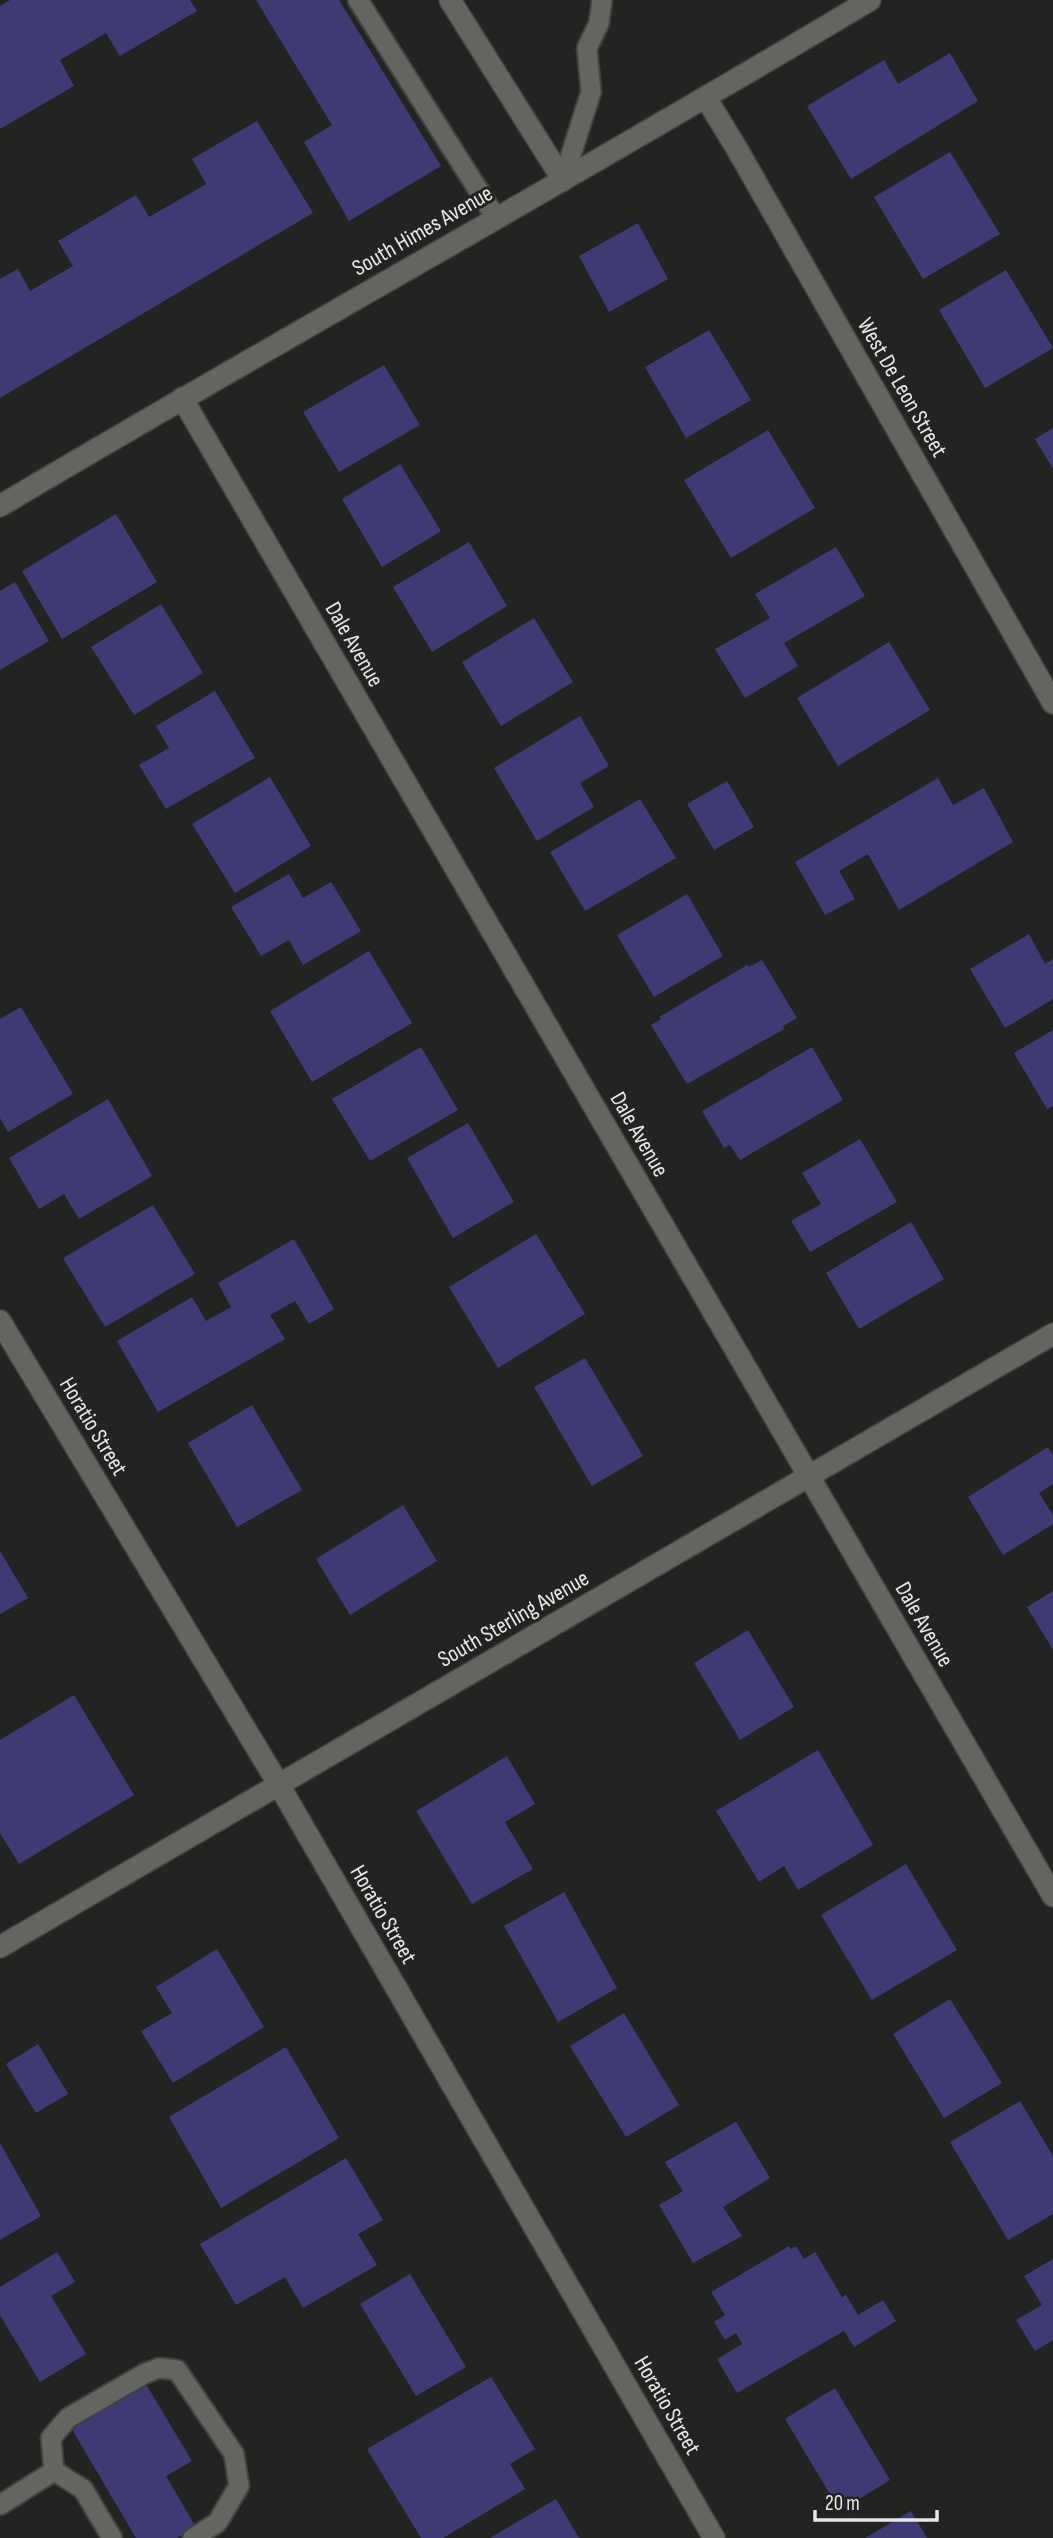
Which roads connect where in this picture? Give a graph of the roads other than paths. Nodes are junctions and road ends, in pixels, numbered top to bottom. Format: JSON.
{"nodes":[{"id":1,"x":358,"y":0,"type":"edge"},
{"id":2,"x":450,"y":0,"type":"edge"},
{"id":3,"x":602,"y":0,"type":"edge"},
{"id":4,"x":870,"y":0,"type":"edge"},
{"id":5,"x":706,"y":99,"type":"junction"},
{"id":6,"x":562,"y":180,"type":"junction"},
{"id":7,"x":496,"y":218,"type":"junction"},
{"id":8,"x":182,"y":398,"type":"junction"},
{"id":9,"x":0,"y":506,"type":"edge"},
{"id":10,"x":1053,"y":703,"type":"edge"},
{"id":11,"x":0,"y":1321,"type":"edge"},
{"id":12,"x":1053,"y":1334,"type":"edge"},
{"id":13,"x":808,"y":1476,"type":"junction"},
{"id":14,"x":279,"y":1785,"type":"junction"},
{"id":15,"x":1053,"y":1896,"type":"edge"},
{"id":16,"x":0,"y":1947,"type":"edge"},
{"id":17,"x":54,"y":2471,"type":"junction"},
{"id":18,"x":0,"y":2505,"type":"edge"},
{"id":19,"x":112,"y":2538,"type":"edge"},
{"id":20,"x":194,"y":2538,"type":"edge"},
{"id":21,"x":714,"y":2538,"type":"edge"}],
"edges":[{"from":1,"to":7,"type":"lane"},
{"from":2,"to":6,"type":"street"},
{"from":3,"to":6,"type":"lane"},
{"from":4,"to":5,"type":"street","name":"South Himes Avenue"},
{"from":5,"to":6,"type":"street","name":"South Himes Avenue"},
{"from":5,"to":10,"type":"street","name":"West De Leon Street"},
{"from":6,"to":7,"type":"street","name":"South Himes Avenue"},
{"from":7,"to":8,"type":"street","name":"South Himes Avenue"},
{"from":8,"to":9,"type":"street","name":"South Himes Avenue"},
{"from":8,"to":13,"type":"street","name":"Dale Avenue"},
{"from":11,"to":14,"type":"street","name":"Horatio Street"},
{"from":12,"to":13,"type":"street","name":"South Sterling Avenue"},
{"from":13,"to":14,"type":"street","name":"South Sterling Avenue"},
{"from":13,"to":15,"type":"street","name":"Dale Avenue"},
{"from":14,"to":16,"type":"street","name":"South Sterling Avenue"},
{"from":14,"to":21,"type":"street","name":"Horatio Street"},
{"from":17,"to":18,"type":"lane"},
{"from":17,"to":19,"type":"lane"},
{"from":17,"to":20,"type":"lane"}]}
